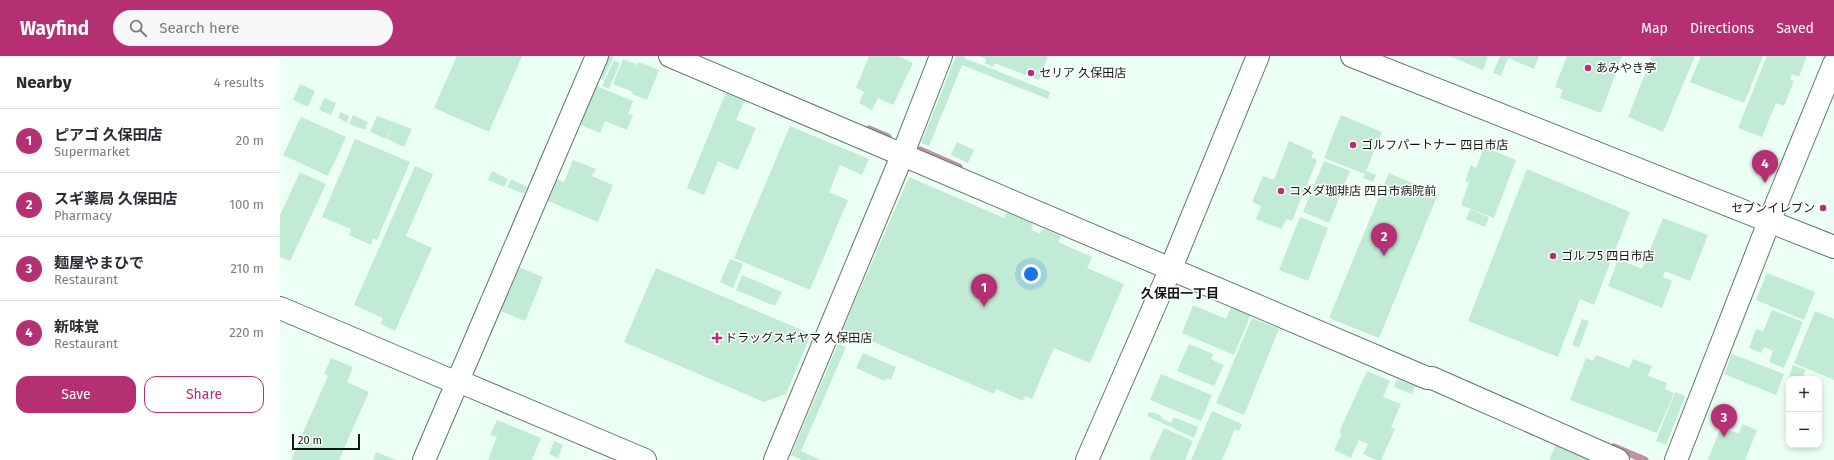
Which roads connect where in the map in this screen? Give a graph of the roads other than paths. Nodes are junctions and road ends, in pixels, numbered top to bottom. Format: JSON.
{"nodes":[{"id":1,"x":597,"y":56,"type":"edge"},
{"id":2,"x":670,"y":56,"type":"edge"},
{"id":3,"x":941,"y":56,"type":"edge"},
{"id":4,"x":1258,"y":56,"type":"edge"},
{"id":5,"x":1352,"y":56,"type":"edge"},
{"id":6,"x":1834,"y":64,"type":"edge"},
{"id":7,"x":902,"y":156,"type":"junction"},
{"id":8,"x":1769,"y":222,"type":"junction"},
{"id":9,"x":1834,"y":247,"type":"edge"},
{"id":10,"x":1171,"y":268,"type":"junction"},
{"id":11,"x":280,"y":308,"type":"edge"},
{"id":12,"x":457,"y":383,"type":"junction"},
{"id":13,"x":424,"y":460,"type":"edge"},
{"id":14,"x":645,"y":460,"type":"edge"},
{"id":15,"x":775,"y":460,"type":"edge"},
{"id":16,"x":1087,"y":460,"type":"edge"},
{"id":17,"x":1618,"y":460,"type":"edge"},
{"id":18,"x":1676,"y":460,"type":"edge"}],
"edges":[{"from":1,"to":12,"type":"street"},
{"from":2,"to":7,"type":"street"},
{"from":3,"to":7,"type":"street"},
{"from":4,"to":10,"type":"street"},
{"from":5,"to":8,"type":"street"},
{"from":6,"to":8,"type":"street"},
{"from":7,"to":10,"type":"street"},
{"from":7,"to":15,"type":"street"},
{"from":8,"to":9,"type":"street"},
{"from":8,"to":18,"type":"street"},
{"from":10,"to":16,"type":"street"},
{"from":10,"to":17,"type":"street"},
{"from":11,"to":12,"type":"street"},
{"from":12,"to":13,"type":"street"},
{"from":12,"to":14,"type":"street"}]}
